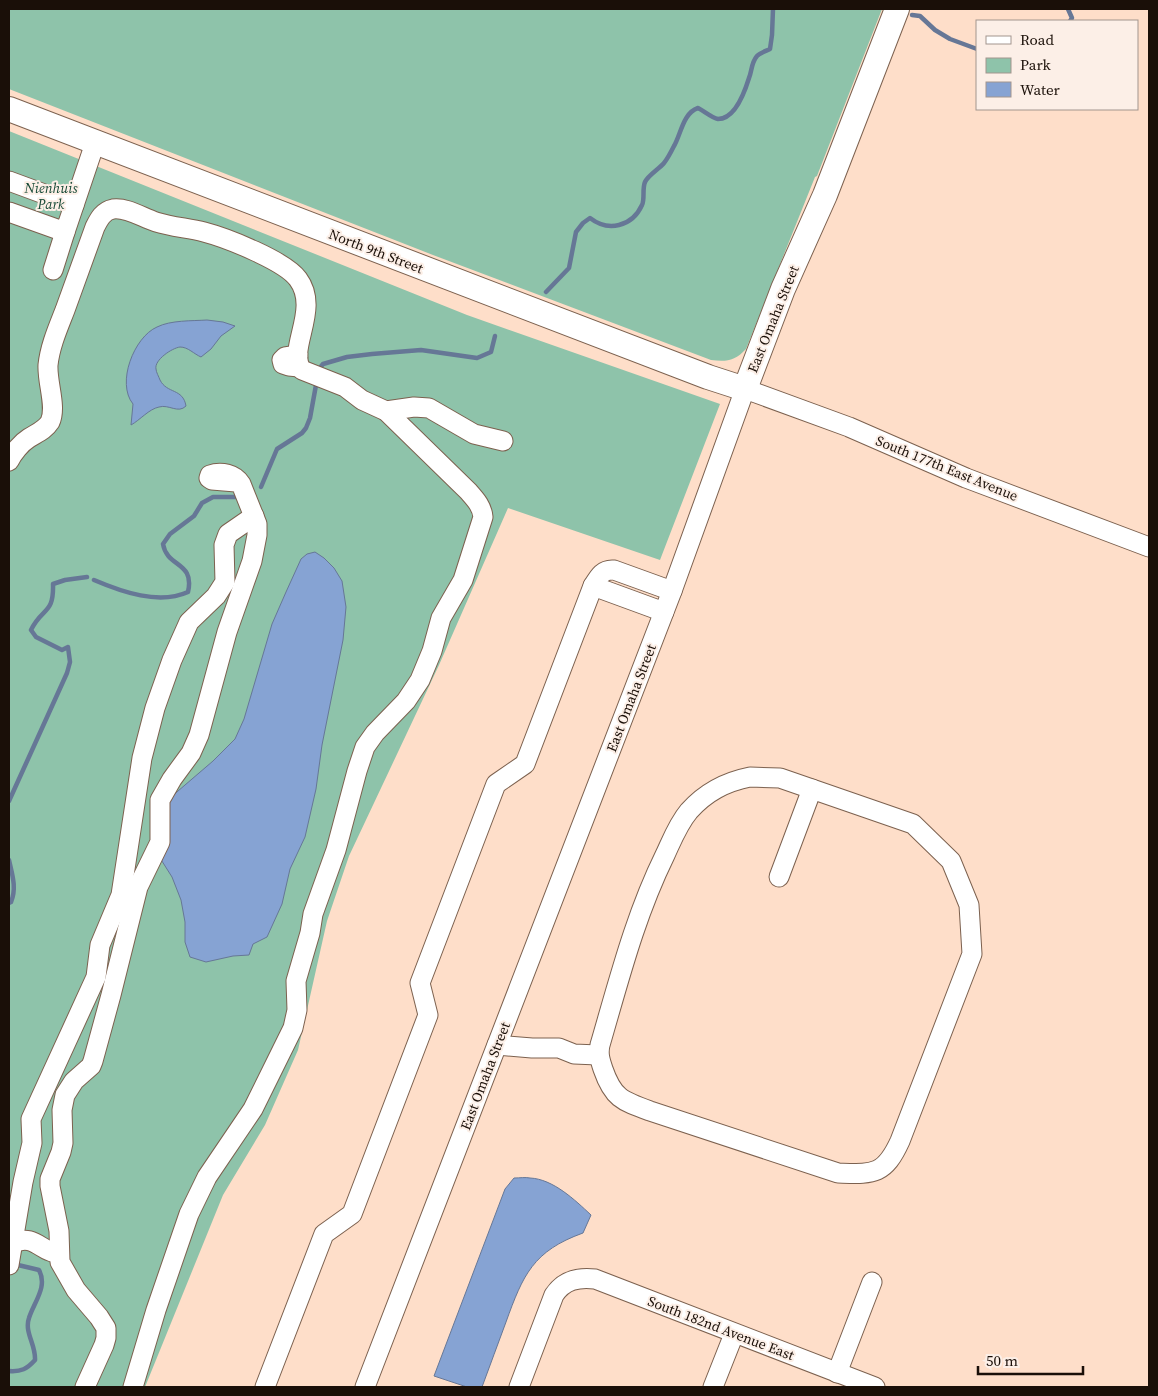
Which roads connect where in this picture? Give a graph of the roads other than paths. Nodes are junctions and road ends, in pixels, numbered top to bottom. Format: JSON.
{"nodes":[{"id":1,"x":897,"y":9,"type":"edge"},
{"id":2,"x":9,"y":109,"type":"edge"},
{"id":3,"x":94,"y":143,"type":"junction"},
{"id":4,"x":9,"y":181,"type":"edge"},
{"id":5,"x":74,"y":205,"type":"junction"},
{"id":6,"x":9,"y":212,"type":"edge"},
{"id":7,"x":65,"y":232,"type":"junction"},
{"id":8,"x":53,"y":270,"type":"dead end"},
{"id":9,"x":745,"y":389,"type":"junction"},
{"id":10,"x":386,"y":411,"type":"junction"},
{"id":11,"x":503,"y":441,"type":"dead end"},
{"id":12,"x":9,"y":461,"type":"edge"},
{"id":13,"x":241,"y":484,"type":"dead end"},
{"id":14,"x":254,"y":516,"type":"junction"},
{"id":15,"x":1149,"y":547,"type":"edge"},
{"id":16,"x":639,"y":579,"type":"junction"},
{"id":17,"x":593,"y":586,"type":"junction"},
{"id":18,"x":672,"y":591,"type":"junction"},
{"id":19,"x":632,"y":599,"type":"junction"},
{"id":20,"x":664,"y":612,"type":"junction"},
{"id":21,"x":812,"y":789,"type":"junction"},
{"id":22,"x":779,"y":877,"type":"dead end"},
{"id":23,"x":497,"y":1045,"type":"junction"},
{"id":24,"x":598,"y":1055,"type":"junction"},
{"id":25,"x":14,"y":1243,"type":"junction"},
{"id":26,"x":58,"y":1253,"type":"junction"},
{"id":27,"x":9,"y":1265,"type":"edge"},
{"id":28,"x":872,"y":1282,"type":"dead end"},
{"id":29,"x":734,"y":1334,"type":"junction"},
{"id":30,"x":837,"y":1373,"type":"junction"},
{"id":31,"x":84,"y":1387,"type":"edge"},
{"id":32,"x":134,"y":1387,"type":"edge"},
{"id":33,"x":265,"y":1387,"type":"edge"},
{"id":34,"x":364,"y":1387,"type":"edge"},
{"id":35,"x":519,"y":1387,"type":"edge"},
{"id":36,"x":713,"y":1387,"type":"edge"},
{"id":37,"x":875,"y":1387,"type":"edge"}],
"edges":[{"from":1,"to":9,"type":"main road","name":"East Omaha Street"},
{"from":2,"to":3,"type":"main road","name":"North 9th Street"},
{"from":3,"to":5,"type":"street"},
{"from":3,"to":9,"type":"main road","name":"North 9th Street"},
{"from":4,"to":5,"type":"street"},
{"from":5,"to":7,"type":"street"},
{"from":6,"to":7,"type":"street"},
{"from":7,"to":8,"type":"street"},
{"from":9,"to":15,"type":"street","name":"South 177th East Avenue"},
{"from":9,"to":18,"type":"street","name":"East Omaha Street"},
{"from":10,"to":11,"type":"street"},
{"from":10,"to":12,"type":"street"},
{"from":10,"to":32,"type":"street"},
{"from":13,"to":14,"type":"street"},
{"from":14,"to":25,"type":"street"},
{"from":14,"to":26,"type":"street"},
{"from":16,"to":17,"type":"street"},
{"from":16,"to":18,"type":"street"},
{"from":16,"to":19,"type":"street"},
{"from":17,"to":19,"type":"street"},
{"from":17,"to":33,"type":"street"},
{"from":18,"to":20,"type":"street","name":"East Omaha Street"},
{"from":19,"to":20,"type":"street"},
{"from":20,"to":23,"type":"street","name":"East Omaha Street"},
{"from":21,"to":22,"type":"street"},
{"from":21,"to":24,"type":"street"},
{"from":21,"to":24,"type":"street"},
{"from":23,"to":24,"type":"street"},
{"from":23,"to":34,"type":"street","name":"East Omaha Street"},
{"from":25,"to":26,"type":"street"},
{"from":25,"to":27,"type":"street"},
{"from":26,"to":31,"type":"street"},
{"from":28,"to":30,"type":"street"},
{"from":29,"to":30,"type":"street","name":"South 182nd Avenue East"},
{"from":29,"to":35,"type":"street","name":"South 182nd Avenue East"},
{"from":29,"to":36,"type":"street"},
{"from":30,"to":37,"type":"street","name":"South 182nd Avenue East"}]}
